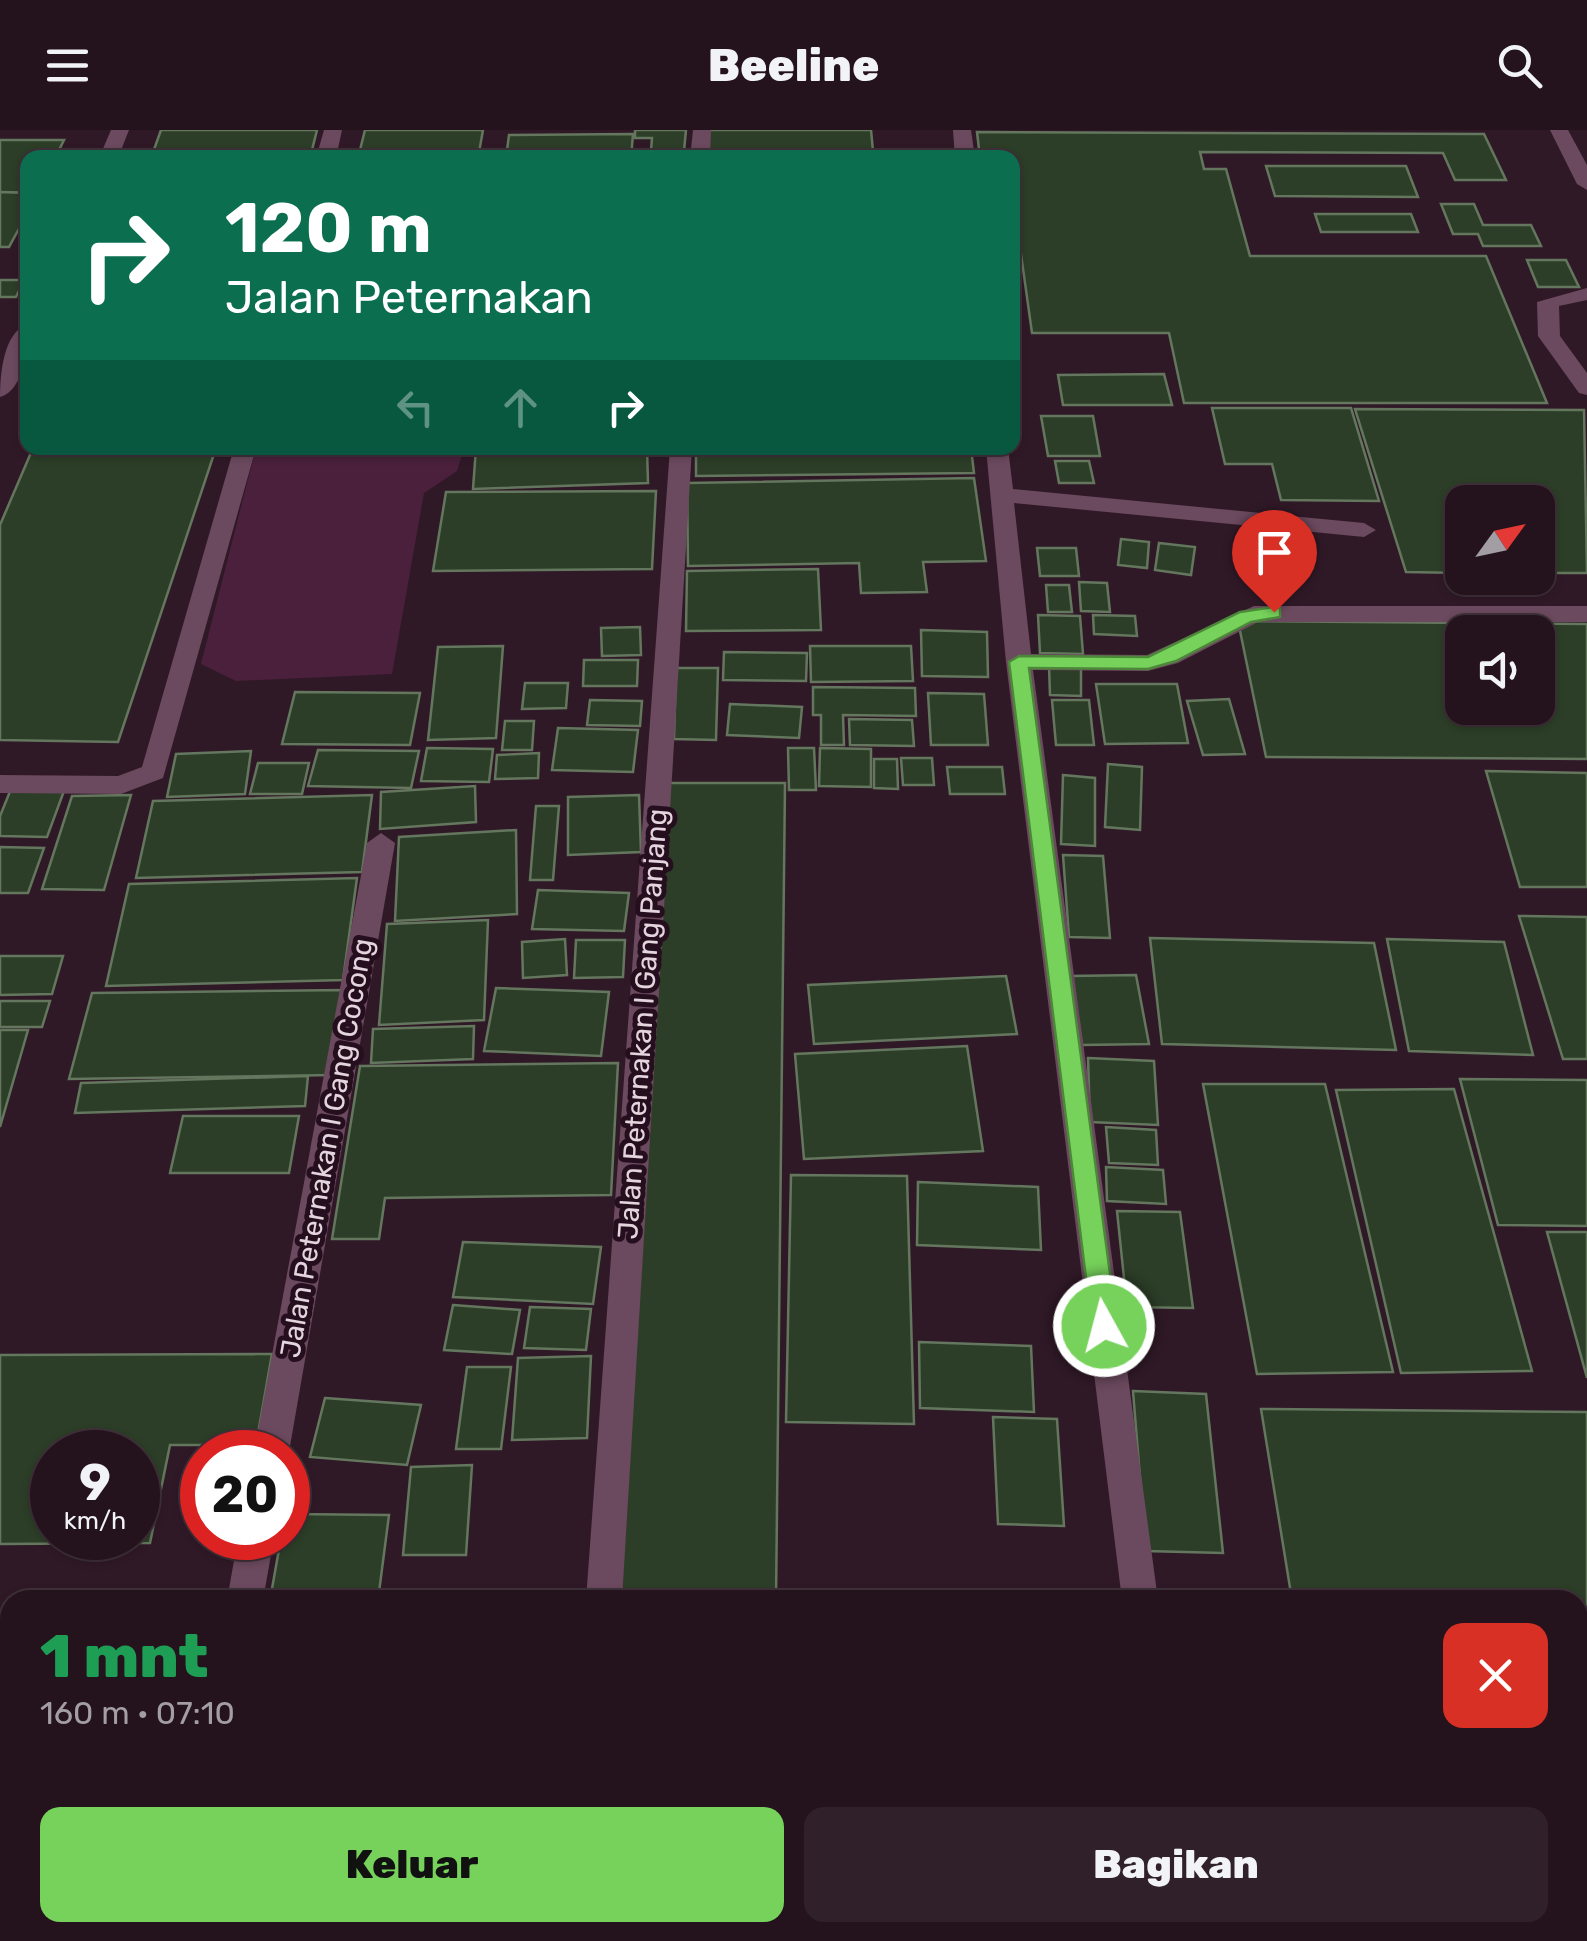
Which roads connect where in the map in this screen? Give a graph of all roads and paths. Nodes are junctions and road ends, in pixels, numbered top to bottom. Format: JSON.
{"nodes":[{"id":1,"x":1559,"y":130,"type":"edge"},
{"id":2,"x":1587,"y":184,"type":"edge"},
{"id":3,"x":1587,"y":294,"type":"edge"},
{"id":4,"x":20,"y":347,"type":"edge"},
{"id":5,"x":1587,"y":388,"type":"edge"},
{"id":6,"x":0,"y":390,"type":"edge"},
{"id":7,"x":242,"y":455,"type":"edge"},
{"id":8,"x":681,"y":455,"type":"edge"},
{"id":9,"x":998,"y":455,"type":"edge"},
{"id":10,"x":1003,"y":495,"type":"junction"},
{"id":11,"x":1364,"y":530,"type":"dead end"},
{"id":12,"x":1587,"y":614,"type":"edge"},
{"id":13,"x":1019,"y":662,"type":"junction"},
{"id":14,"x":0,"y":784,"type":"edge"},
{"id":15,"x":381,"y":843,"type":"dead end"},
{"id":16,"x":275,"y":1430,"type":"edge"},
{"id":17,"x":252,"y":1560,"type":"edge"},
{"id":18,"x":247,"y":1590,"type":"edge"},
{"id":19,"x":605,"y":1590,"type":"edge"},
{"id":20,"x":1139,"y":1590,"type":"edge"}],
"edges":[{"from":1,"to":2,"type":"street"},
{"from":3,"to":5,"type":"street"},
{"from":4,"to":6,"type":"street"},
{"from":7,"to":14,"type":"street"},
{"from":8,"to":19,"type":"street","name":"Jalan Peternakan I Gang Panjang"},
{"from":9,"to":10,"type":"street"},
{"from":10,"to":11,"type":"street"},
{"from":10,"to":13,"type":"street"},
{"from":12,"to":13,"type":"street"},
{"from":13,"to":20,"type":"street"},
{"from":15,"to":16,"type":"street","name":"Jalan Peternakan I Gang Cocong"},
{"from":17,"to":18,"type":"street"}]}
